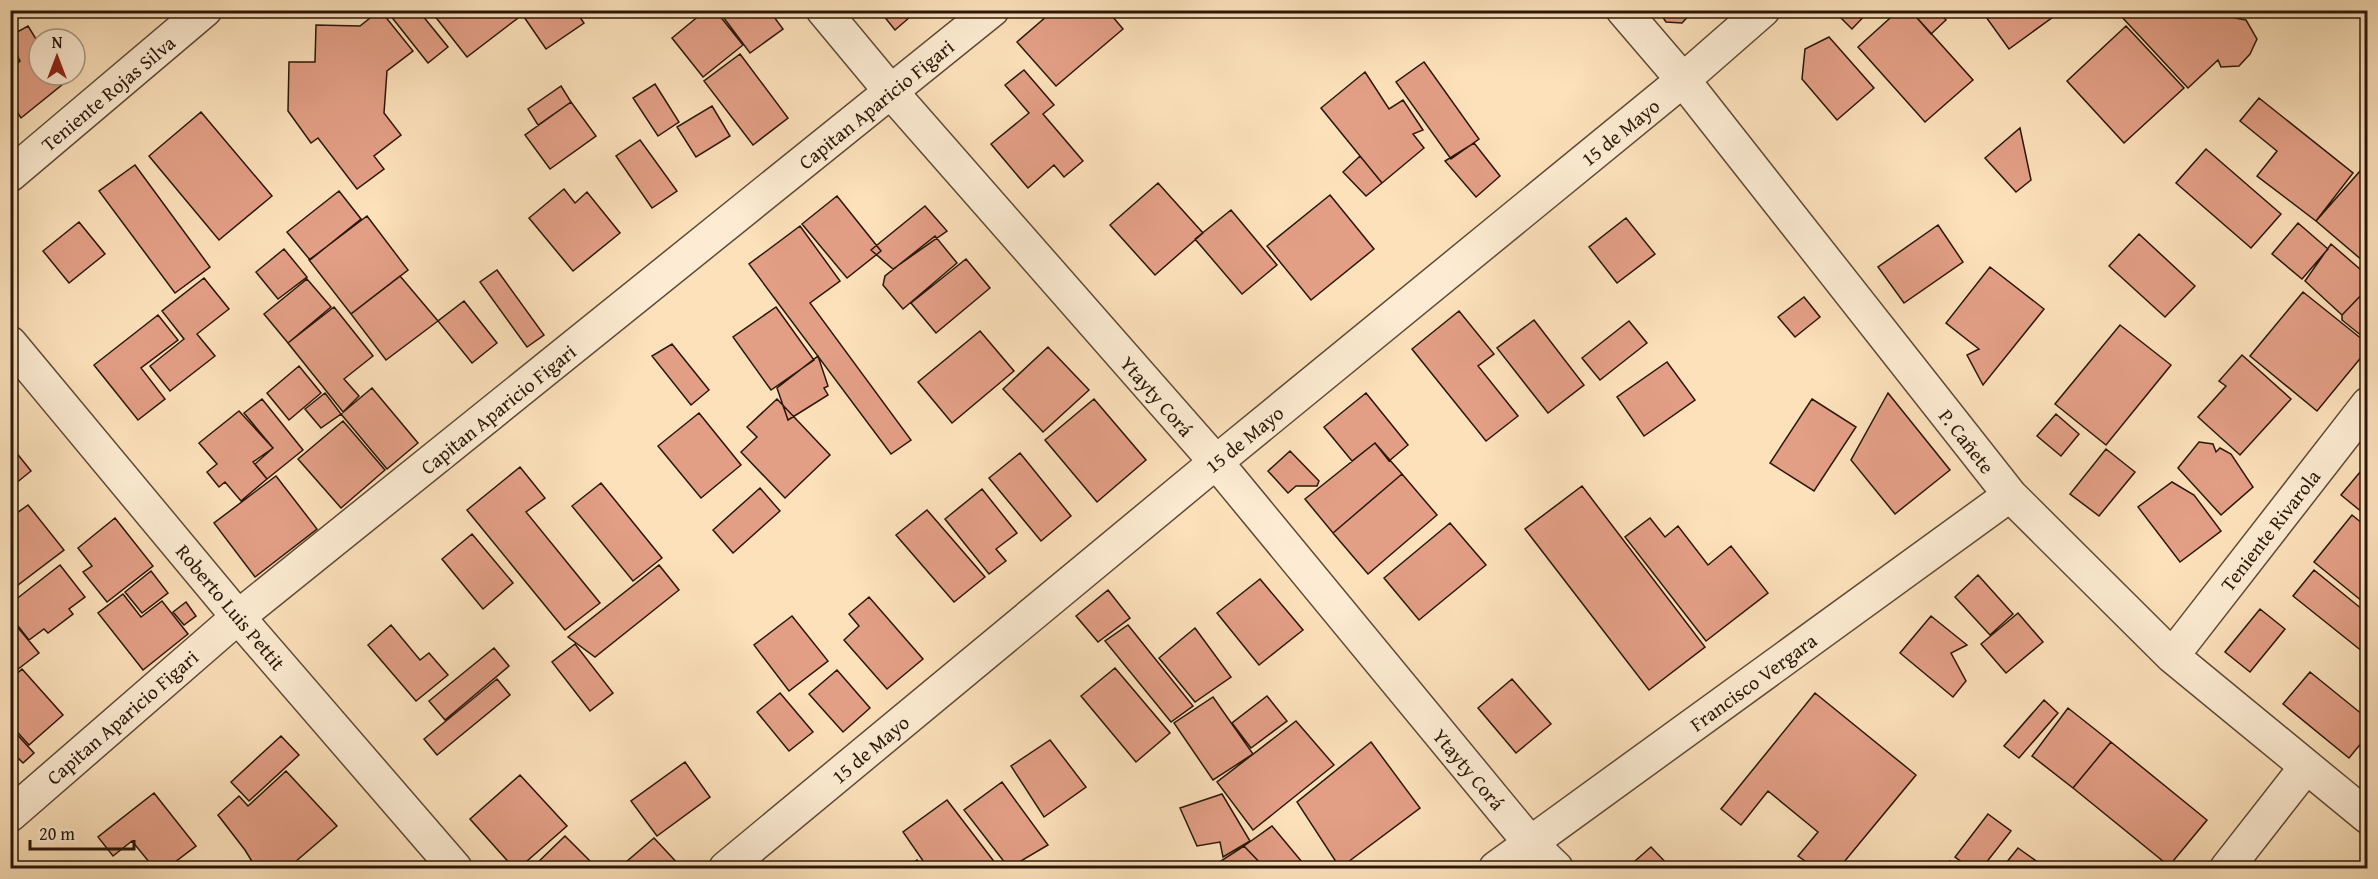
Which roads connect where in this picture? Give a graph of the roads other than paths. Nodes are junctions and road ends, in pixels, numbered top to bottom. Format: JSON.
{"nodes":[{"id":1,"x":205,"y":10,"type":"edge"},
{"id":2,"x":823,"y":10,"type":"edge"},
{"id":3,"x":992,"y":10,"type":"edge"},
{"id":4,"x":1623,"y":10,"type":"edge"},
{"id":5,"x":1763,"y":10,"type":"edge"},
{"id":6,"x":1683,"y":80,"type":"junction"},
{"id":7,"x":892,"y":93,"type":"junction"},
{"id":8,"x":10,"y":175,"type":"edge"},
{"id":9,"x":10,"y":343,"type":"edge"},
{"id":10,"x":2367,"y":404,"type":"edge"},
{"id":11,"x":1216,"y":462,"type":"junction"},
{"id":12,"x":2010,"y":495,"type":"junction"},
{"id":13,"x":238,"y":617,"type":"junction"},
{"id":14,"x":2172,"y":656,"type":"junction"},
{"id":15,"x":2307,"y":767,"type":"junction"},
{"id":16,"x":10,"y":815,"type":"edge"},
{"id":17,"x":2367,"y":817,"type":"edge"},
{"id":18,"x":1532,"y":843,"type":"junction"},
{"id":19,"x":455,"y":868,"type":"edge"},
{"id":20,"x":726,"y":868,"type":"edge"},
{"id":21,"x":1496,"y":868,"type":"edge"},
{"id":22,"x":1556,"y":868,"type":"edge"},
{"id":23,"x":2227,"y":868,"type":"edge"}],
"edges":[{"from":1,"to":8,"type":"street","name":"Teniente Rojas Silva"},
{"from":2,"to":7,"type":"street","name":"Ytayty Corá"},
{"from":3,"to":7,"type":"street","name":"Capitan Aparicio Figari"},
{"from":4,"to":6,"type":"street","name":"P. Cañete"},
{"from":5,"to":6,"type":"street","name":"15 de Mayo"},
{"from":6,"to":11,"type":"street","name":"15 de Mayo"},
{"from":6,"to":12,"type":"street","name":"P. Cañete"},
{"from":7,"to":11,"type":"street","name":"Ytayty Corá"},
{"from":7,"to":13,"type":"street","name":"Capitan Aparicio Figari"},
{"from":9,"to":13,"type":"street","name":"Roberto Luis Pettit"},
{"from":10,"to":14,"type":"street","name":"Teniente Rivarola"},
{"from":11,"to":18,"type":"street","name":"Ytayty Corá"},
{"from":11,"to":20,"type":"street","name":"15 de Mayo"},
{"from":12,"to":14,"type":"street","name":"P. Cañete"},
{"from":12,"to":18,"type":"street","name":"Francisco Vergara"},
{"from":13,"to":16,"type":"street","name":"Capitan Aparicio Figari"},
{"from":13,"to":19,"type":"street","name":"Roberto Luis Pettit"},
{"from":14,"to":15,"type":"street","name":"P. Cañete"},
{"from":15,"to":17,"type":"street","name":"P. Cañete"},
{"from":15,"to":23,"type":"street"},
{"from":18,"to":21,"type":"street","name":"Francisco Vergara"},
{"from":18,"to":22,"type":"street","name":"Ytayty Corá"}]}
